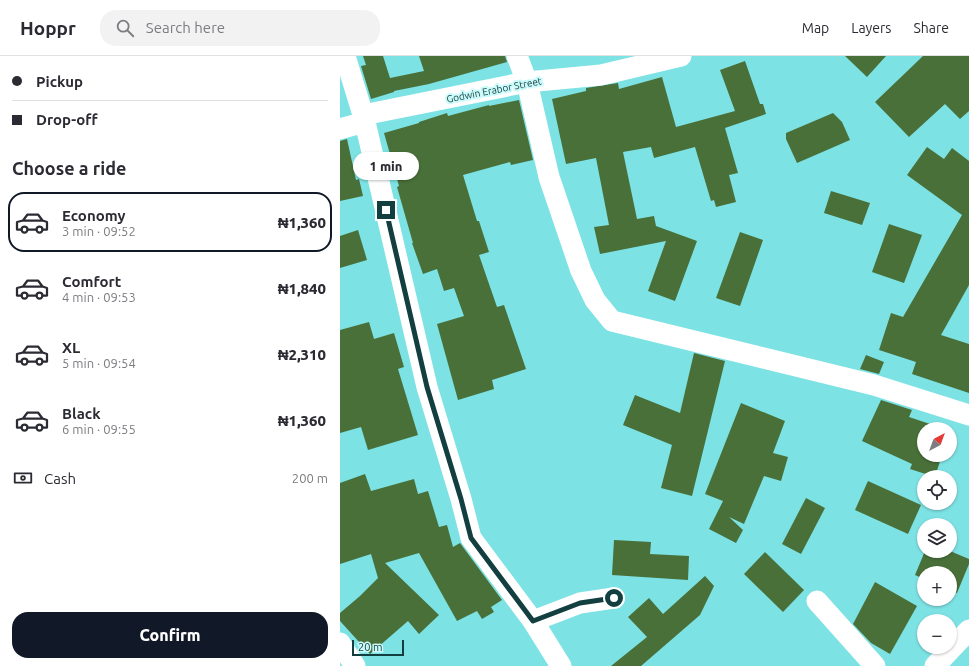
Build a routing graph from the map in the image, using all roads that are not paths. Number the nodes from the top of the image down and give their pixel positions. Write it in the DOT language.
graph roads {
  1 [pos="345,56"];
  2 [pos="517,56"];
  3 [pos="681,56"];
  4 [pos="527,82"];
  5 [pos="364,118"];
  6 [pos="340,129"];
  7 [pos="969,415"];
  8 [pos="614,598"];
  9 [pos="817,602"];
  10 [pos="533,621"];
  11 [pos="969,630"];
  12 [pos="340,643"];
  13 [pos="355,666"];
  14 [pos="560,666"];
  15 [pos="875,666"];
  16 [pos="935,666"];
  1 -- 5 [label="street"];
  2 -- 4 [label="street"];
  3 -- 4 [label="street, Godwin Erabor Street"];
  4 -- 5 [label="street, Godwin Erabor Street"];
  4 -- 7 [label="street"];
  5 -- 6 [label="street, Godwin Erabor Street"];
  5 -- 10 [label="street"];
  8 -- 10 [label="street"];
  9 -- 15 [label="street"];
  10 -- 14 [label="street"];
  11 -- 16 [label="street"];
  12 -- 13 [label="street"];
}
